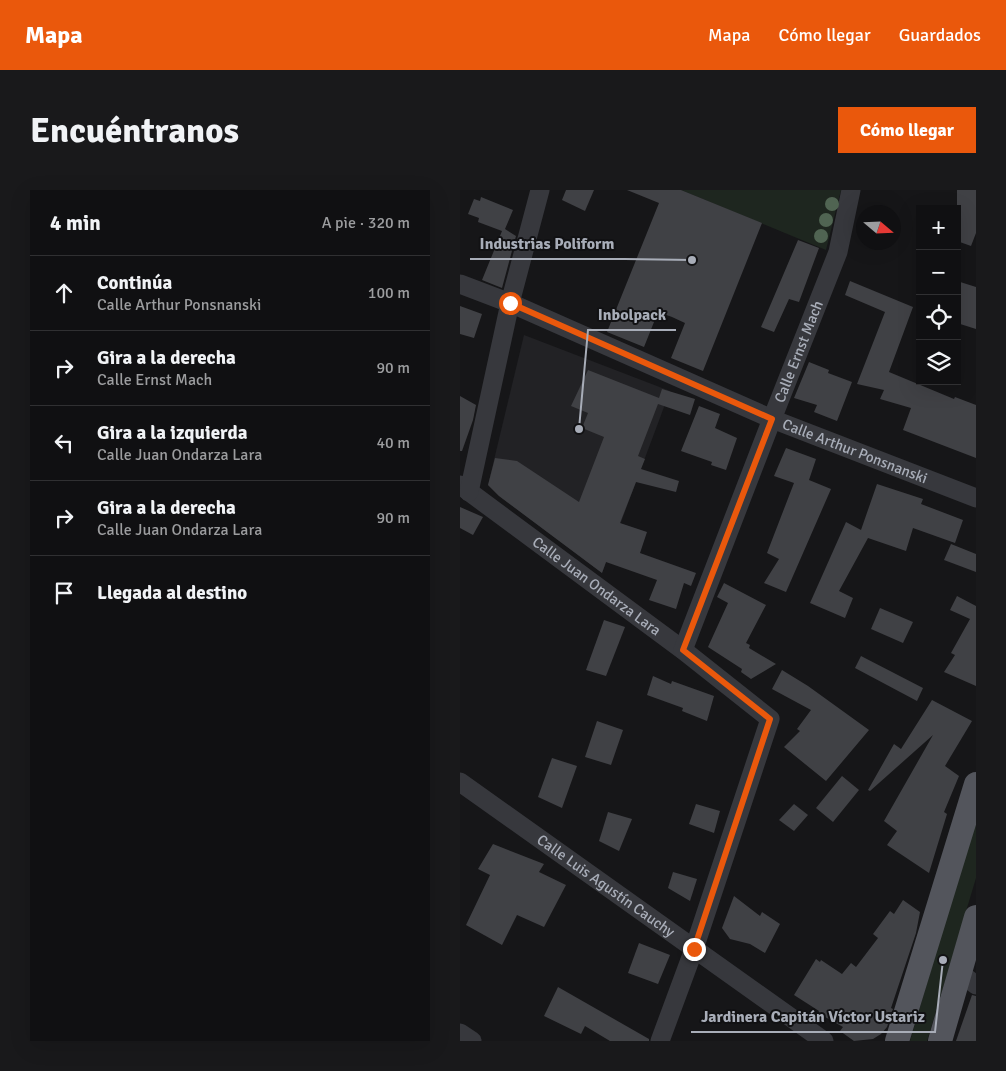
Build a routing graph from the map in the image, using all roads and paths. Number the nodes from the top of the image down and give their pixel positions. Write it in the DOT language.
graph roads {
  1 [pos="540,190"];
  2 [pos="851,190"];
  3 [pos="460,284"];
  4 [pos="510,303"];
  5 [pos="772,419"];
  6 [pos="464,488"];
  7 [pos="976,498"];
  8 [pos="683,650"];
  9 [pos="460,782"];
  10 [pos="976,784"];
  11 [pos="976,917"];
  12 [pos="694,949"];
  13 [pos="968,979"];
  14 [pos="460,1033"];
  15 [pos="472,1041"];
  16 [pos="660,1041"];
  17 [pos="824,1041"];
  18 [pos="897,1041"];
  19 [pos="940,1041"];
  1 -- 4 [label="street"];
  2 -- 5 [label="street, Calle Ernst Mach"];
  3 -- 4 [label="street, Calle Arthur Ponsnanski"];
  4 -- 5 [label="street, Calle Arthur Ponsnanski"];
  4 -- 6 [label="street"];
  5 -- 7 [label="street, Calle Arthur Ponsnanski"];
  5 -- 8 [label="street, Calle Ernst Mach"];
  6 -- 8 [label="street, Calle Juan Ondarza Lara"];
  8 -- 12 [label="street, Calle Juan Ondarza Lara"];
  9 -- 12 [label="street, Calle Luis Agustín Cauchy"];
  10 -- 18 [label="main road"];
  11 -- 13 [label="main road"];
  12 -- 16 [label="street, Calle Juan Ondarza Lara"];
  12 -- 17 [label="street, Calle Luis Agustín Cauchy"];
  13 -- 19 [label="main road"];
  14 -- 15 [label="street"];
}
